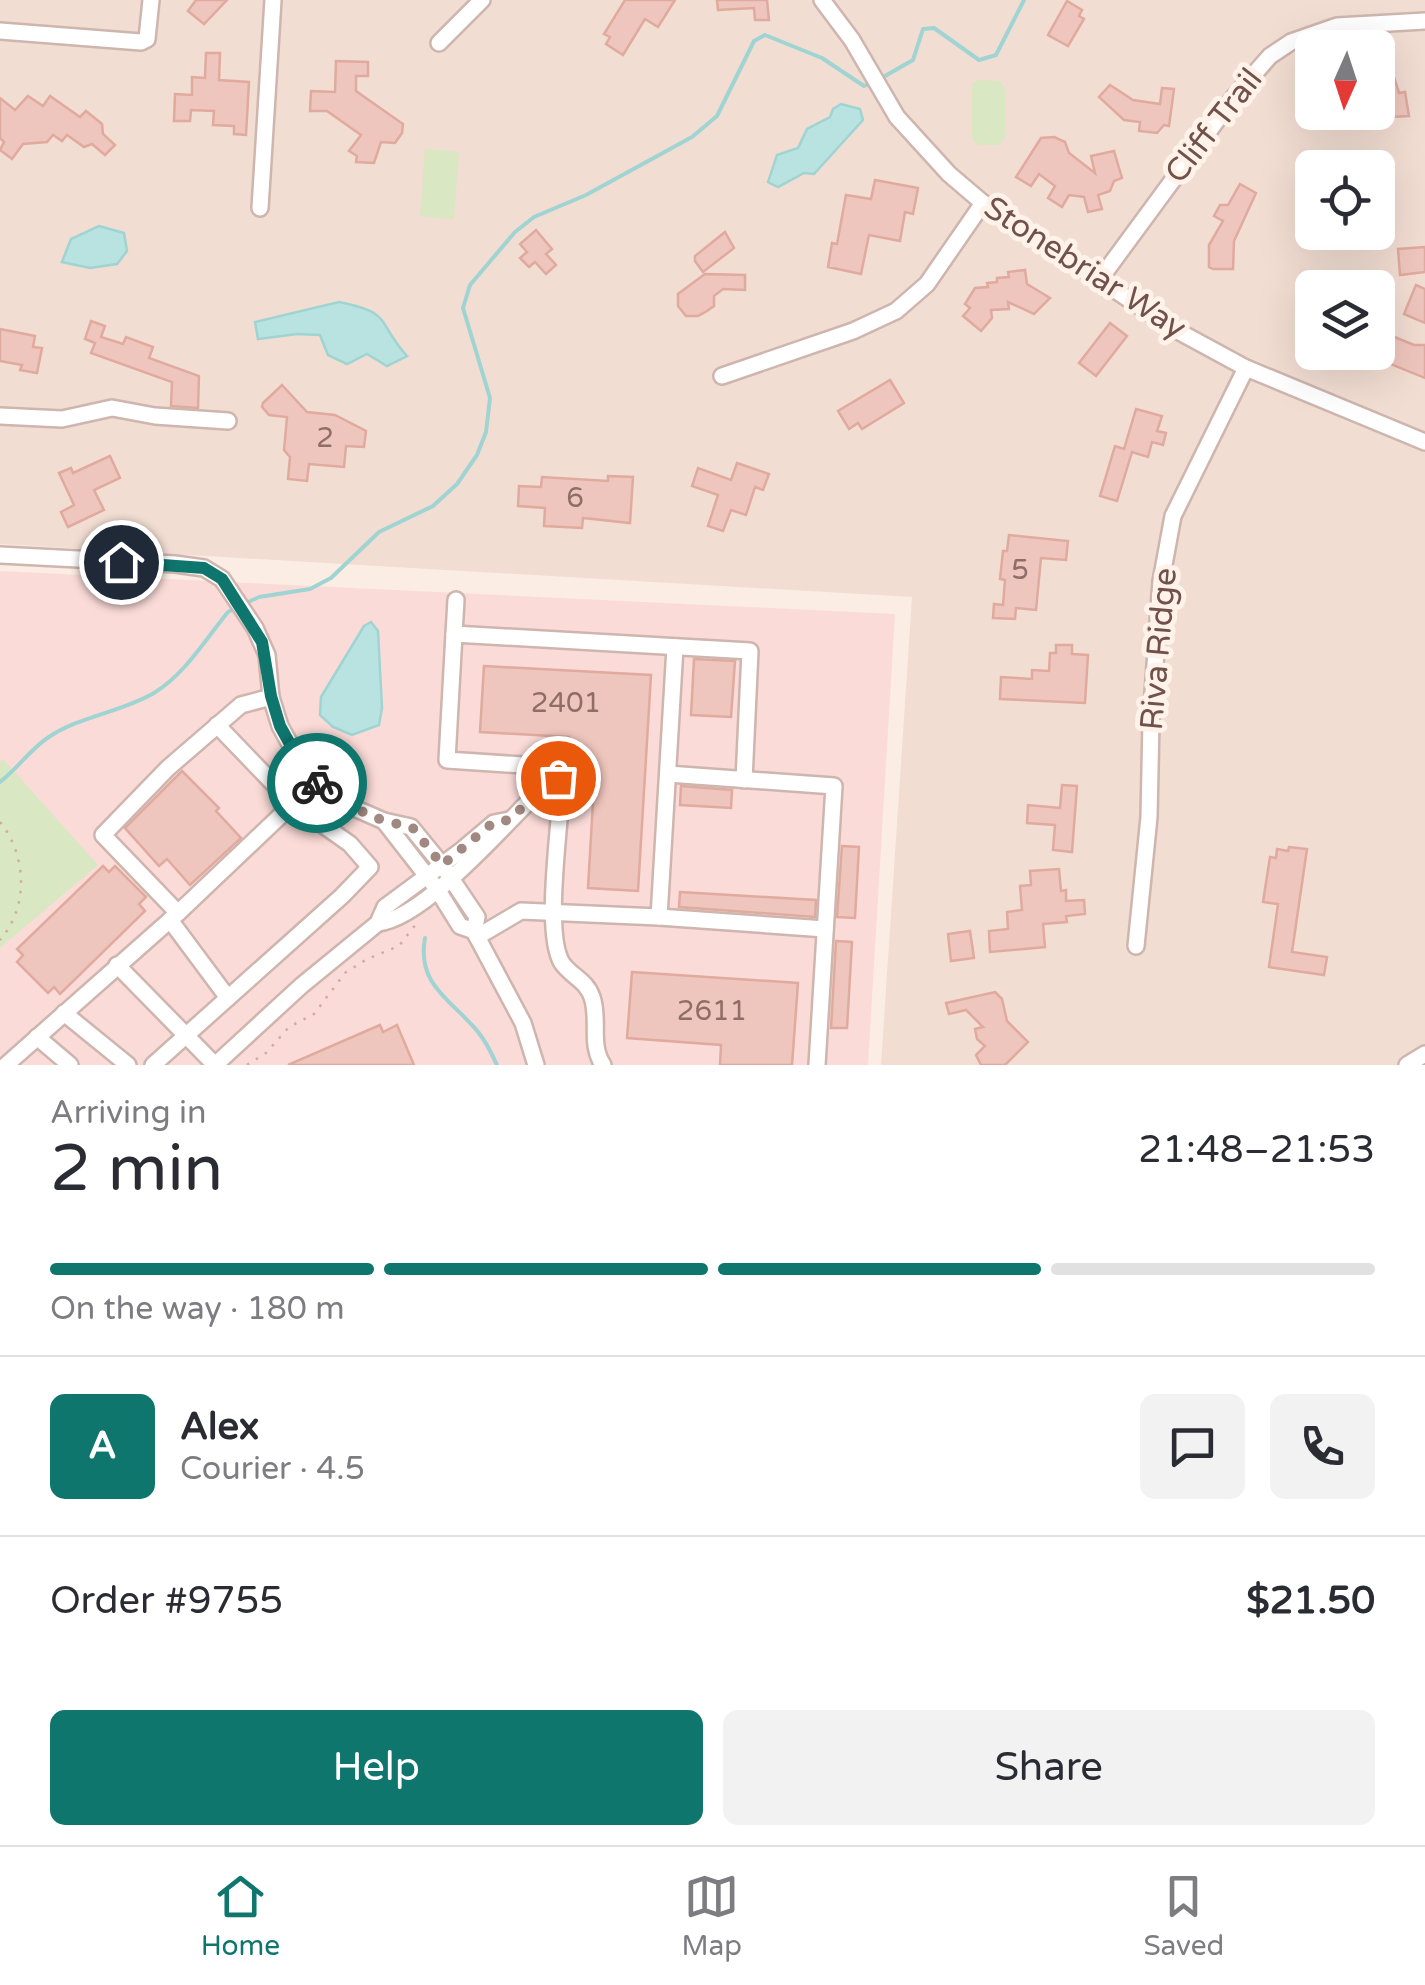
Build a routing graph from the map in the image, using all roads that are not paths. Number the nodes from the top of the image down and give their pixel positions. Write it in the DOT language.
graph roads {
  1 [pos="151,0"];
  2 [pos="273,0"];
  3 [pos="482,0"];
  4 [pos="822,0"];
  5 [pos="1425,21"];
  6 [pos="0,31"];
  7 [pos="439,43"];
  8 [pos="984,203"];
  9 [pos="260,208"];
  10 [pos="1100,279"];
  11 [pos="1246,368"];
  12 [pos="722,376"];
  13 [pos="0,416"];
  14 [pos="228,421"];
  15 [pos="1425,442"];
  16 [pos="0,555"];
  17 [pos="456,600"];
  18 [pos="454,634"];
  19 [pos="675,647"];
  20 [pos="271,696"];
  21 [pos="217,725"];
  22 [pos="668,774"];
  23 [pos="744,780"];
  24 [pos="316,782"];
  25 [pos="546,785"];
  26 [pos="292,803"];
  27 [pos="384,821"];
  28 [pos="446,871"];
  29 [pos="432,883"];
  30 [pos="554,912"];
  31 [pos="174,916"];
  32 [pos="659,916"];
  33 [pos="825,929"];
  34 [pos="476,934"];
  35 [pos="1136,946"];
  36 [pos="118,965"];
  37 [pos="228,998"];
  38 [pos="64,1013"];
  39 [pos="187,1035"];
  40 [pos="37,1037"];
  41 [pos="1425,1054"];
  42 [pos="11,1063"];
  43 [pos="70,1065"];
  44 [pos="128,1065"];
  45 [pos="152,1065"];
  46 [pos="215,1065"];
  47 [pos="536,1065"];
  48 [pos="603,1065"];
  49 [pos="817,1065"];
  50 [pos="1408,1065"];
  1 -- 6 [label="street"];
  2 -- 9 [label="street"];
  3 -- 7 [label="street"];
  4 -- 8 [label="street, Stonebriar Way"];
  5 -- 10 [label="street, Cliff Trail"];
  8 -- 10 [label="street, Stonebriar Way"];
  8 -- 12 [label="street"];
  10 -- 11 [label="street, Stonebriar Way"];
  11 -- 15 [label="street, Stonebriar Way"];
  11 -- 35 [label="street, Riva Ridge"];
  13 -- 14 [label="street"];
  16 -- 20 [label="street"];
  17 -- 18 [label="street"];
  18 -- 19 [label="street"];
  18 -- 25 [label="street"];
  19 -- 22 [label="street"];
  19 -- 23 [label="street"];
  20 -- 21 [label="street"];
  20 -- 24 [label="street"];
  21 -- 26 [label="street"];
  21 -- 31 [label="street"];
  22 -- 23 [label="street"];
  22 -- 32 [label="street"];
  23 -- 33 [label="street"];
  24 -- 26 [label="street"];
  24 -- 27 [label="street"];
  25 -- 28 [label="street"];
  25 -- 30 [label="street"];
  26 -- 31 [label="street"];
  26 -- 37 [label="street"];
  27 -- 28 [label="street"];
  27 -- 29 [label="street"];
  28 -- 29 [label="street"];
  28 -- 34 [label="street"];
  29 -- 34 [label="street"];
  29 -- 46 [label="street"];
  30 -- 32 [label="street"];
  30 -- 34 [label="street"];
  30 -- 48 [label="street"];
  31 -- 36 [label="street"];
  31 -- 37 [label="street"];
  32 -- 33 [label="street"];
  33 -- 49 [label="street"];
  34 -- 47 [label="street"];
  36 -- 38 [label="street"];
  36 -- 39 [label="street"];
  37 -- 39 [label="street"];
  38 -- 40 [label="street"];
  38 -- 44 [label="street"];
  39 -- 45 [label="street"];
  39 -- 46 [label="street"];
  40 -- 42 [label="street"];
  40 -- 43 [label="street"];
  41 -- 50 [label="street"];
}
